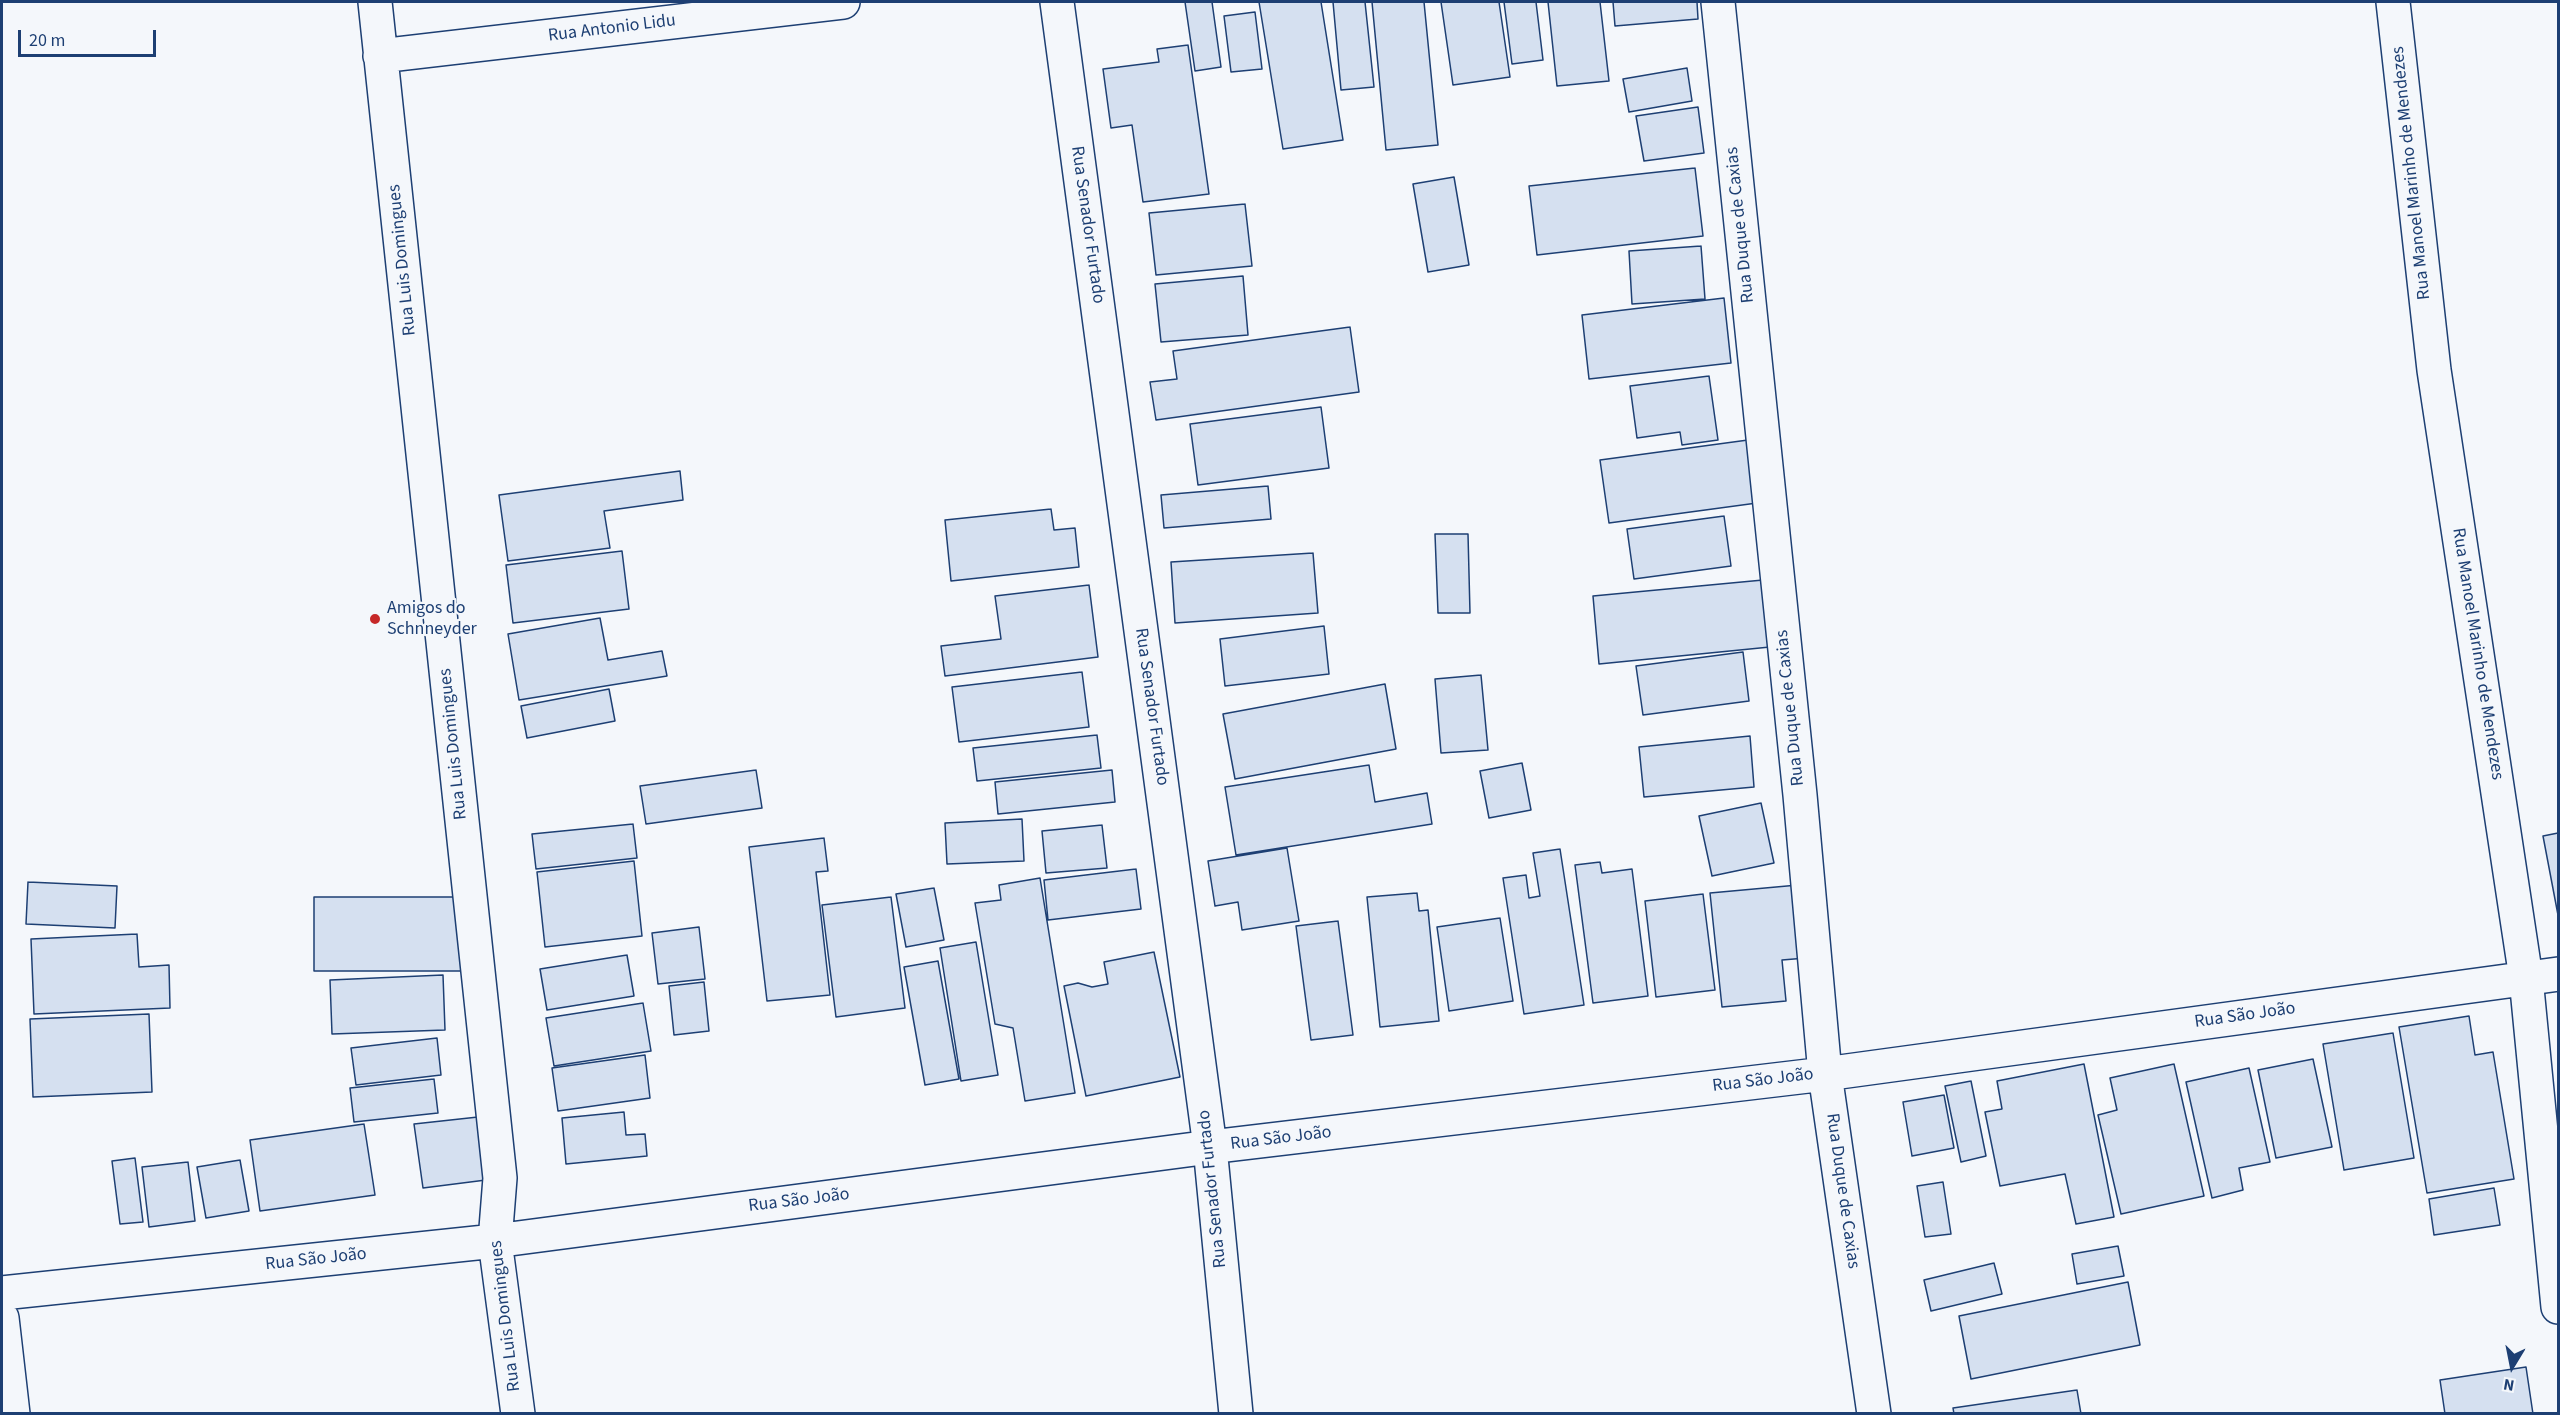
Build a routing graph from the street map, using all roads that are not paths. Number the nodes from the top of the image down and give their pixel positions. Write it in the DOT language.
graph roads {
  1 [pos="375,2"];
  2 [pos="843,2"];
  3 [pos="1057,2"];
  4 [pos="1718,2"];
  5 [pos="2393,2"];
  6 [pos="380,56"];
  7 [pos="2559,974"];
  8 [pos="2526,978"];
  9 [pos="1825,1074"];
  10 [pos="1210,1147"];
  11 [pos="495,1241"];
  12 [pos="2,1293"];
  13 [pos="2559,1307"];
  14 [pos="2,1318"];
  15 [pos="13,1413"];
  16 [pos="518,1413"];
  17 [pos="1236,1413"];
  18 [pos="1874,1413"];
  1 -- 6 [label="street, Rua Luis Domingues"];
  2 -- 6 [label="street, Rua Antonio Lidu"];
  3 -- 10 [label="street, Rua Senador Furtado"];
  4 -- 9 [label="street, Rua Duque de Caxias"];
  5 -- 8 [label="street, Rua Manoel Marinho de Mendezes"];
  6 -- 11 [label="street, Rua Luis Domingues"];
  7 -- 8 [label="street, Rua São João"];
  8 -- 9 [label="street, Rua São João"];
  8 -- 13 [label="street, Rua Manoel Marinho de Mendezes"];
  9 -- 10 [label="street, Rua São João"];
  9 -- 18 [label="street, Rua Duque de Caxias"];
  10 -- 11 [label="street, Rua São João"];
  10 -- 17 [label="street, Rua Senador Furtado"];
  11 -- 12 [label="street, Rua São João"];
  11 -- 16 [label="street, Rua Luis Domingues"];
  14 -- 15 [label="street"];
}
